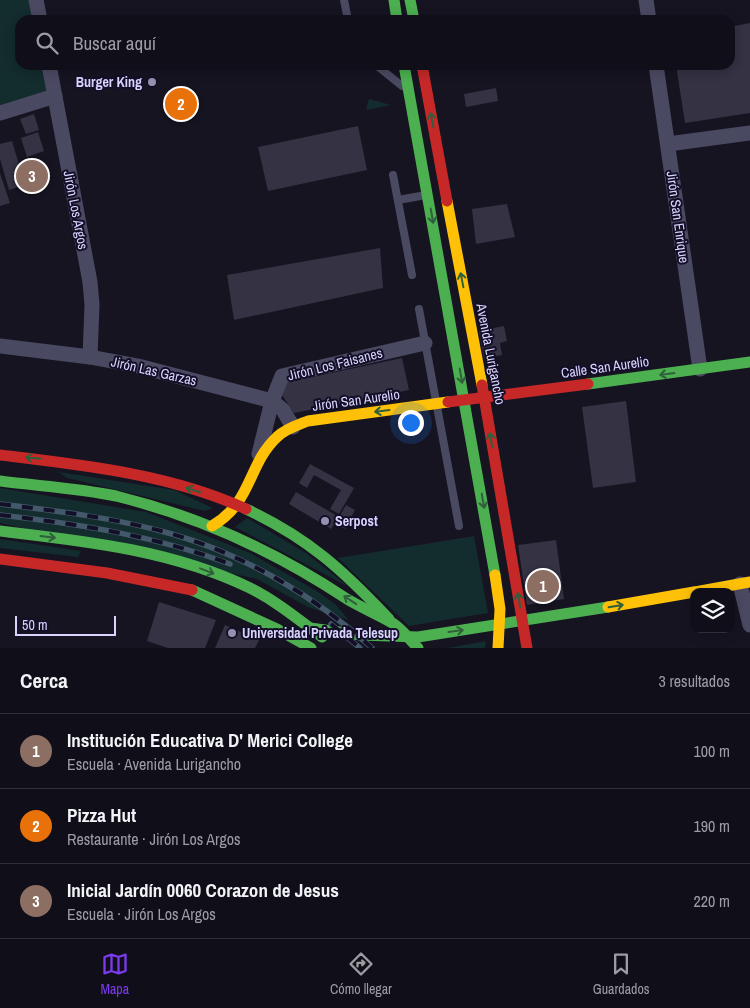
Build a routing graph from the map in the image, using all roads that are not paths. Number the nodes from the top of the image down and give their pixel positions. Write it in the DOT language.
graph roads {
  1 [pos="36,0"];
  2 [pos="344,0"];
  3 [pos="410,0"];
  4 [pos="646,0"];
  5 [pos="389,2"];
  6 [pos="39,15"];
  7 [pos="347,15"];
  8 [pos="394,15"];
  9 [pos="413,15"];
  10 [pos="648,15"];
  11 [pos="50,70"];
  12 [pos="382,70"];
  13 [pos="405,70"];
  14 [pos="423,70"];
  15 [pos="657,70"];
  16 [pos="409,91"];
  17 [pos="55,96"];
  18 [pos="0,113"];
  19 [pos="750,133"];
  20 [pos="668,144"];
  21 [pos="393,175"];
  22 [pos="428,194"];
  23 [pos="398,200"];
  24 [pos="412,275"];
  25 [pos="419,309"];
  26 [pos="425,343"];
  27 [pos="0,346"];
  28 [pos="90,356"];
  29 [pos="750,362"];
  30 [pos="700,369"];
  31 [pos="484,398"];
  32 [pos="272,401"];
  33 [pos="465,401"];
  34 [pos="437,405"];
  35 [pos="293,427"];
  36 [pos="0,454"];
  37 [pos="256,471"];
  38 [pos="0,481"];
  39 [pos="238,506"];
  40 [pos="212,526"];
  41 [pos="459,526"];
  42 [pos="0,531"];
  43 [pos="0,559"];
  44 [pos="745,583"];
  45 [pos="717,588"];
  46 [pos="189,589"];
  47 [pos="690,593"];
  48 [pos="523,622"];
  49 [pos="750,624"];
  50 [pos="394,625"];
  51 [pos="500,625"];
  52 [pos="310,628"];
  53 [pos="407,637"];
  54 [pos="331,643"];
  55 [pos="311,648"];
  56 [pos="418,648"];
  57 [pos="498,648"];
  58 [pos="527,648"];
  1 -- 6 [label="street"];
  2 -- 7 [label="lane"];
  3 -- 9 [label="main road"];
  4 -- 10 [label="street"];
  5 -- 8 [label="main road"];
  11 -- 17 [label="street, Jirón Los Argos"];
  12 -- 16 [label="lane"];
  13 -- 16 [label="main road"];
  31 -- 14 [label="main road, Avenida Lurigancho, one-way"];
  15 -- 20 [label="street, Jirón San Enrique"];
  16 -- 22 [label="main road"];
  17 -- 18 [label="street"];
  17 -- 28 [label="street, Jirón Los Argos"];
  19 -- 20 [label="street"];
  20 -- 30 [label="street, Jirón San Enrique"];
  21 -- 23 [label="lane"];
  22 -- 23 [label="lane"];
  22 -- 33 [label="main road, one-way"];
  23 -- 24 [label="lane"];
  25 -- 26 [label="lane"];
  26 -- 32 [label="street, Jirón Los Faisanes"];
  26 -- 34 [label="lane"];
  27 -- 28 [label="street, Jirón Las Garzas"];
  28 -- 32 [label="street, Jirón Las Garzas"];
  29 -- 30 [label="main road, Calle San Aurelio"];
  30 -- 31 [label="main road, Calle San Aurelio, one-way"];
  31 -- 33 [label="main road, Calle San Aurelio"];
  48 -- 31 [label="main road, Avenida Lurigancho, one-way"];
  32 -- 35 [label="street"];
  32 -- 37 [label="street, Jirón Los Faisanes"];
  33 -- 34 [label="main road, Jirón San Aurelio"];
  33 -- 51 [label="main road, one-way"];
  34 -- 35 [label="main road, Jirón San Aurelio, one-way"];
  34 -- 41 [label="lane"];
  35 -- 37 [label="main road, Jirón San Aurelio"];
  39 -- 36 [label="main road, one-way"];
  37 -- 39 [label="main road, Jirón San Aurelio"];
  38 -- 40 [label="main road"];
  39 -- 40 [label="main road, Jirón San Aurelio"];
  39 -- 50 [label="main road"];
  50 -- 40 [label="main road, one-way"];
  42 -- 52 [label="main road, one-way"];
  43 -- 46 [label="main road"];
  44 -- 45 [label="main road"];
  44 -- 49 [label="street"];
  46 -- 52 [label="main road"];
  46 -- 55 [label="main road"];
  48 -- 47 [label="main road, one-way"];
  48 -- 51 [label="main road"];
  48 -- 58 [label="main road, Avenida Lurigancho"];
  50 -- 53 [label="main road"];
  53 -- 51 [label="main road, one-way"];
  51 -- 57 [label="main road"];
  52 -- 53 [label="main road"];
  52 -- 54 [label="main road"];
  53 -- 56 [label="main road"];
}
